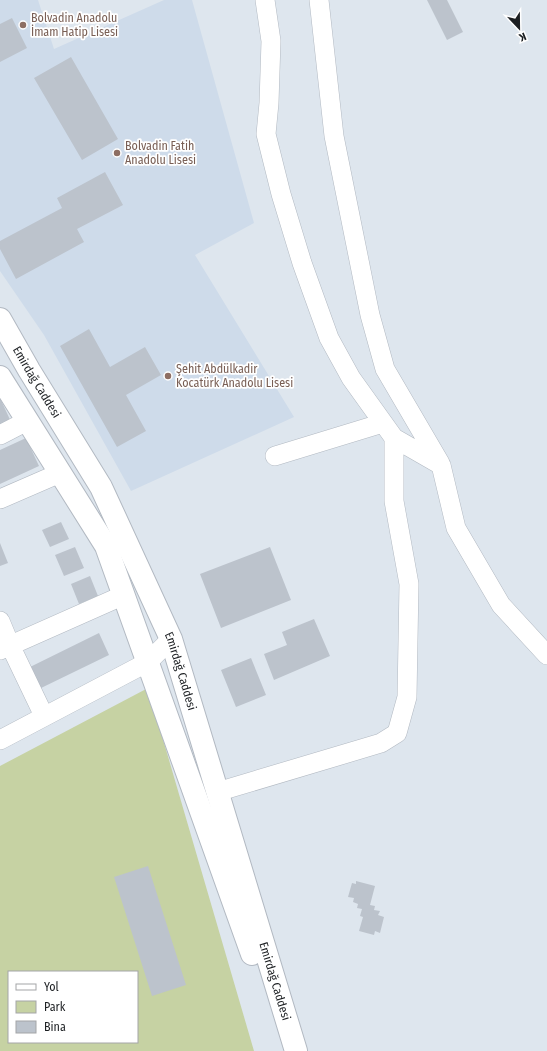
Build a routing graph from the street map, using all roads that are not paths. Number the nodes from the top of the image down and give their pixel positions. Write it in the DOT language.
graph roads {
  1 [pos="265,0"];
  2 [pos="319,0"];
  3 [pos="0,320"];
  4 [pos="0,377"];
  5 [pos="27,421"];
  6 [pos="383,423"];
  7 [pos="0,434"];
  8 [pos="394,438"];
  9 [pos="275,456"];
  10 [pos="441,465"];
  11 [pos="60,473"];
  12 [pos="0,499"];
  13 [pos="124,595"];
  14 [pos="0,621"];
  15 [pos="171,639"];
  16 [pos="5,648"];
  17 [pos="547,655"];
  18 [pos="148,662"];
  19 [pos="44,716"];
  20 [pos="0,740"];
  21 [pos="217,792"];
  22 [pos="286,1051"];
  23 [pos="296,1051"];
  1 -- 6 [label="street"];
  2 -- 10 [label="street"];
  3 -- 15 [label="main road, Emirdağ Caddesi"];
  4 -- 5 [label="main road, Emirdağ Caddesi"];
  5 -- 7 [label="street"];
  5 -- 11 [label="main road, Emirdağ Caddesi"];
  6 -- 8 [label="street"];
  6 -- 9 [label="street"];
  8 -- 10 [label="street"];
  8 -- 21 [label="street"];
  10 -- 17 [label="street"];
  11 -- 12 [label="street"];
  11 -- 13 [label="main road, Emirdağ Caddesi"];
  13 -- 16 [label="street"];
  13 -- 18 [label="main road, Emirdağ Caddesi"];
  14 -- 16 [label="street"];
  15 -- 18 [label="street"];
  15 -- 21 [label="main road, Emirdağ Caddesi"];
  16 -- 19 [label="street"];
  18 -- 19 [label="street"];
  18 -- 22 [label="main road, Emirdağ Caddesi"];
  19 -- 20 [label="street"];
  21 -- 23 [label="main road, Emirdağ Caddesi"];
}
